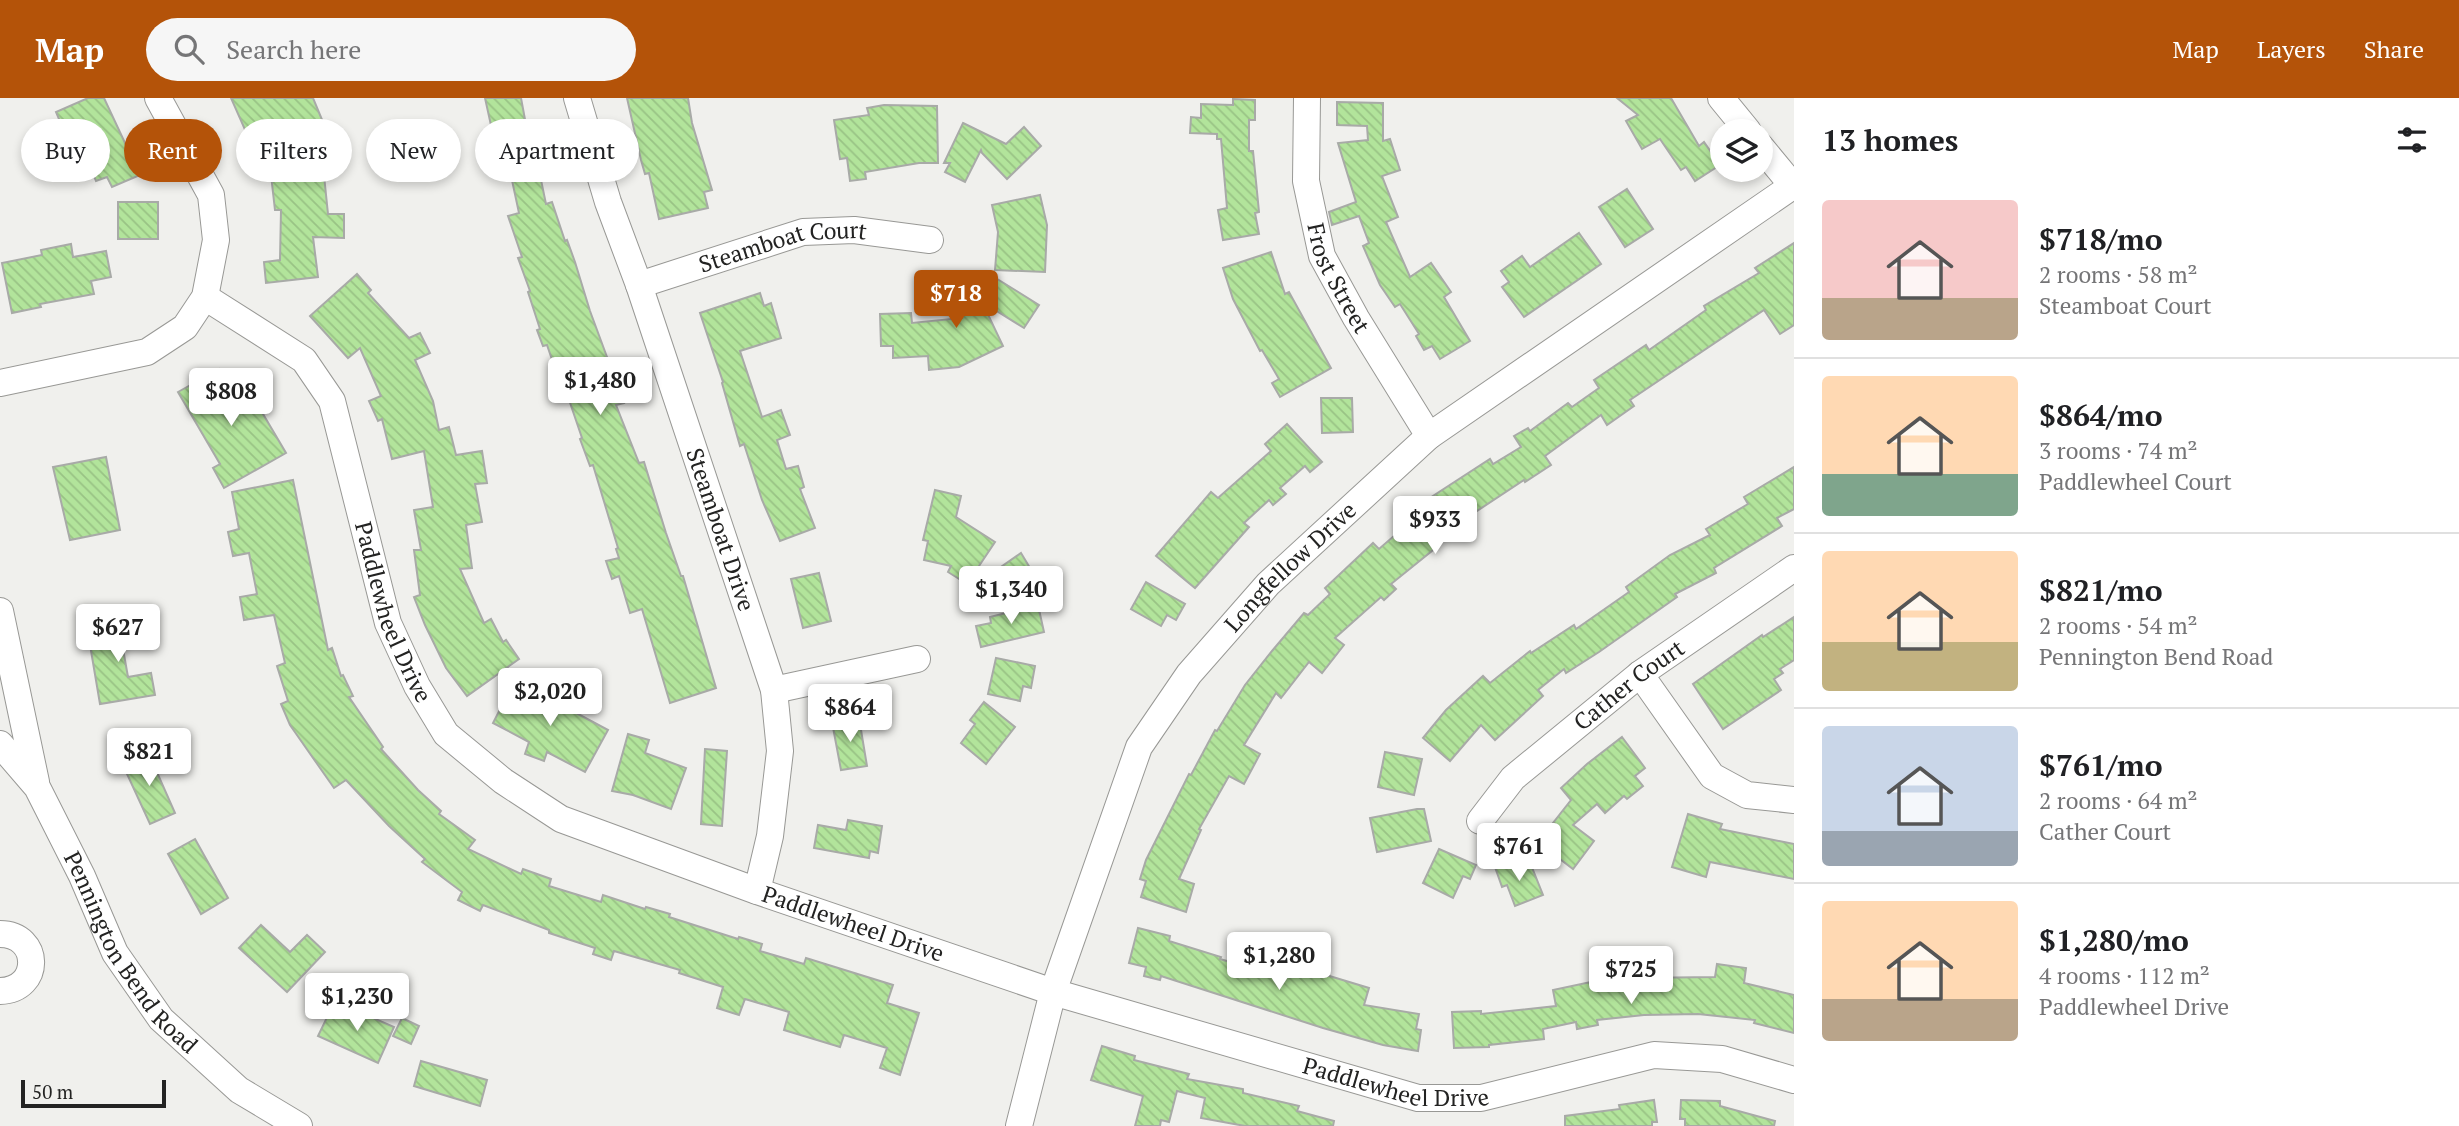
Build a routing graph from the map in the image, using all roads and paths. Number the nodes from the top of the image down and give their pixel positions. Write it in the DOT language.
graph roads {
  1 [pos="158,98"];
  2 [pos="577,98"];
  3 [pos="1307,98"];
  4 [pos="1721,98"];
  5 [pos="1738,119"];
  6 [pos="1773,162"];
  7 [pos="1793,186"];
  8 [pos="930,240"];
  9 [pos="639,285"];
  10 [pos="205,297"];
  11 [pos="0,383"];
  12 [pos="1429,436"];
  13 [pos="1794,568"];
  14 [pos="0,611"];
  15 [pos="916,659"];
  16 [pos="1640,674"];
  17 [pos="774,690"];
  18 [pos="0,744"];
  19 [pos="37,787"];
  20 [pos="1794,800"];
  21 [pos="1480,821"];
  22 [pos="757,891"];
  23 [pos="0,934"];
  24 [pos="0,992"];
  25 [pos="1053,992"];
  26 [pos="1794,1080"];
  27 [pos="299,1126"];
  28 [pos="1019,1126"];
  1 -- 10 [label="street"];
  2 -- 9 [label="street, Steamboat Drive"];
  3 -- 12 [label="street, Frost Street"];
  4 -- 5 [label="street"];
  6 -- 7 [label="street"];
  7 -- 12 [label="street, Longfellow Drive"];
  8 -- 9 [label="street, Steamboat Court"];
  9 -- 17 [label="street, Steamboat Drive"];
  10 -- 11 [label="street"];
  10 -- 22 [label="street, Paddlewheel Drive"];
  12 -- 25 [label="street, Longfellow Drive"];
  13 -- 16 [label="street, Cather Court"];
  14 -- 19 [label="street"];
  15 -- 17 [label="street"];
  16 -- 20 [label="street"];
  16 -- 21 [label="street, Cather Court"];
  17 -- 22 [label="street, Steamboat Drive"];
  18 -- 19 [label="street, Pennington Bend Road"];
  19 -- 27 [label="street, Pennington Bend Road"];
  22 -- 25 [label="street, Paddlewheel Drive"];
  23 -- 24 [label="street"];
  25 -- 26 [label="street, Paddlewheel Drive"];
  25 -- 28 [label="street, Longfellow Drive"];
}
